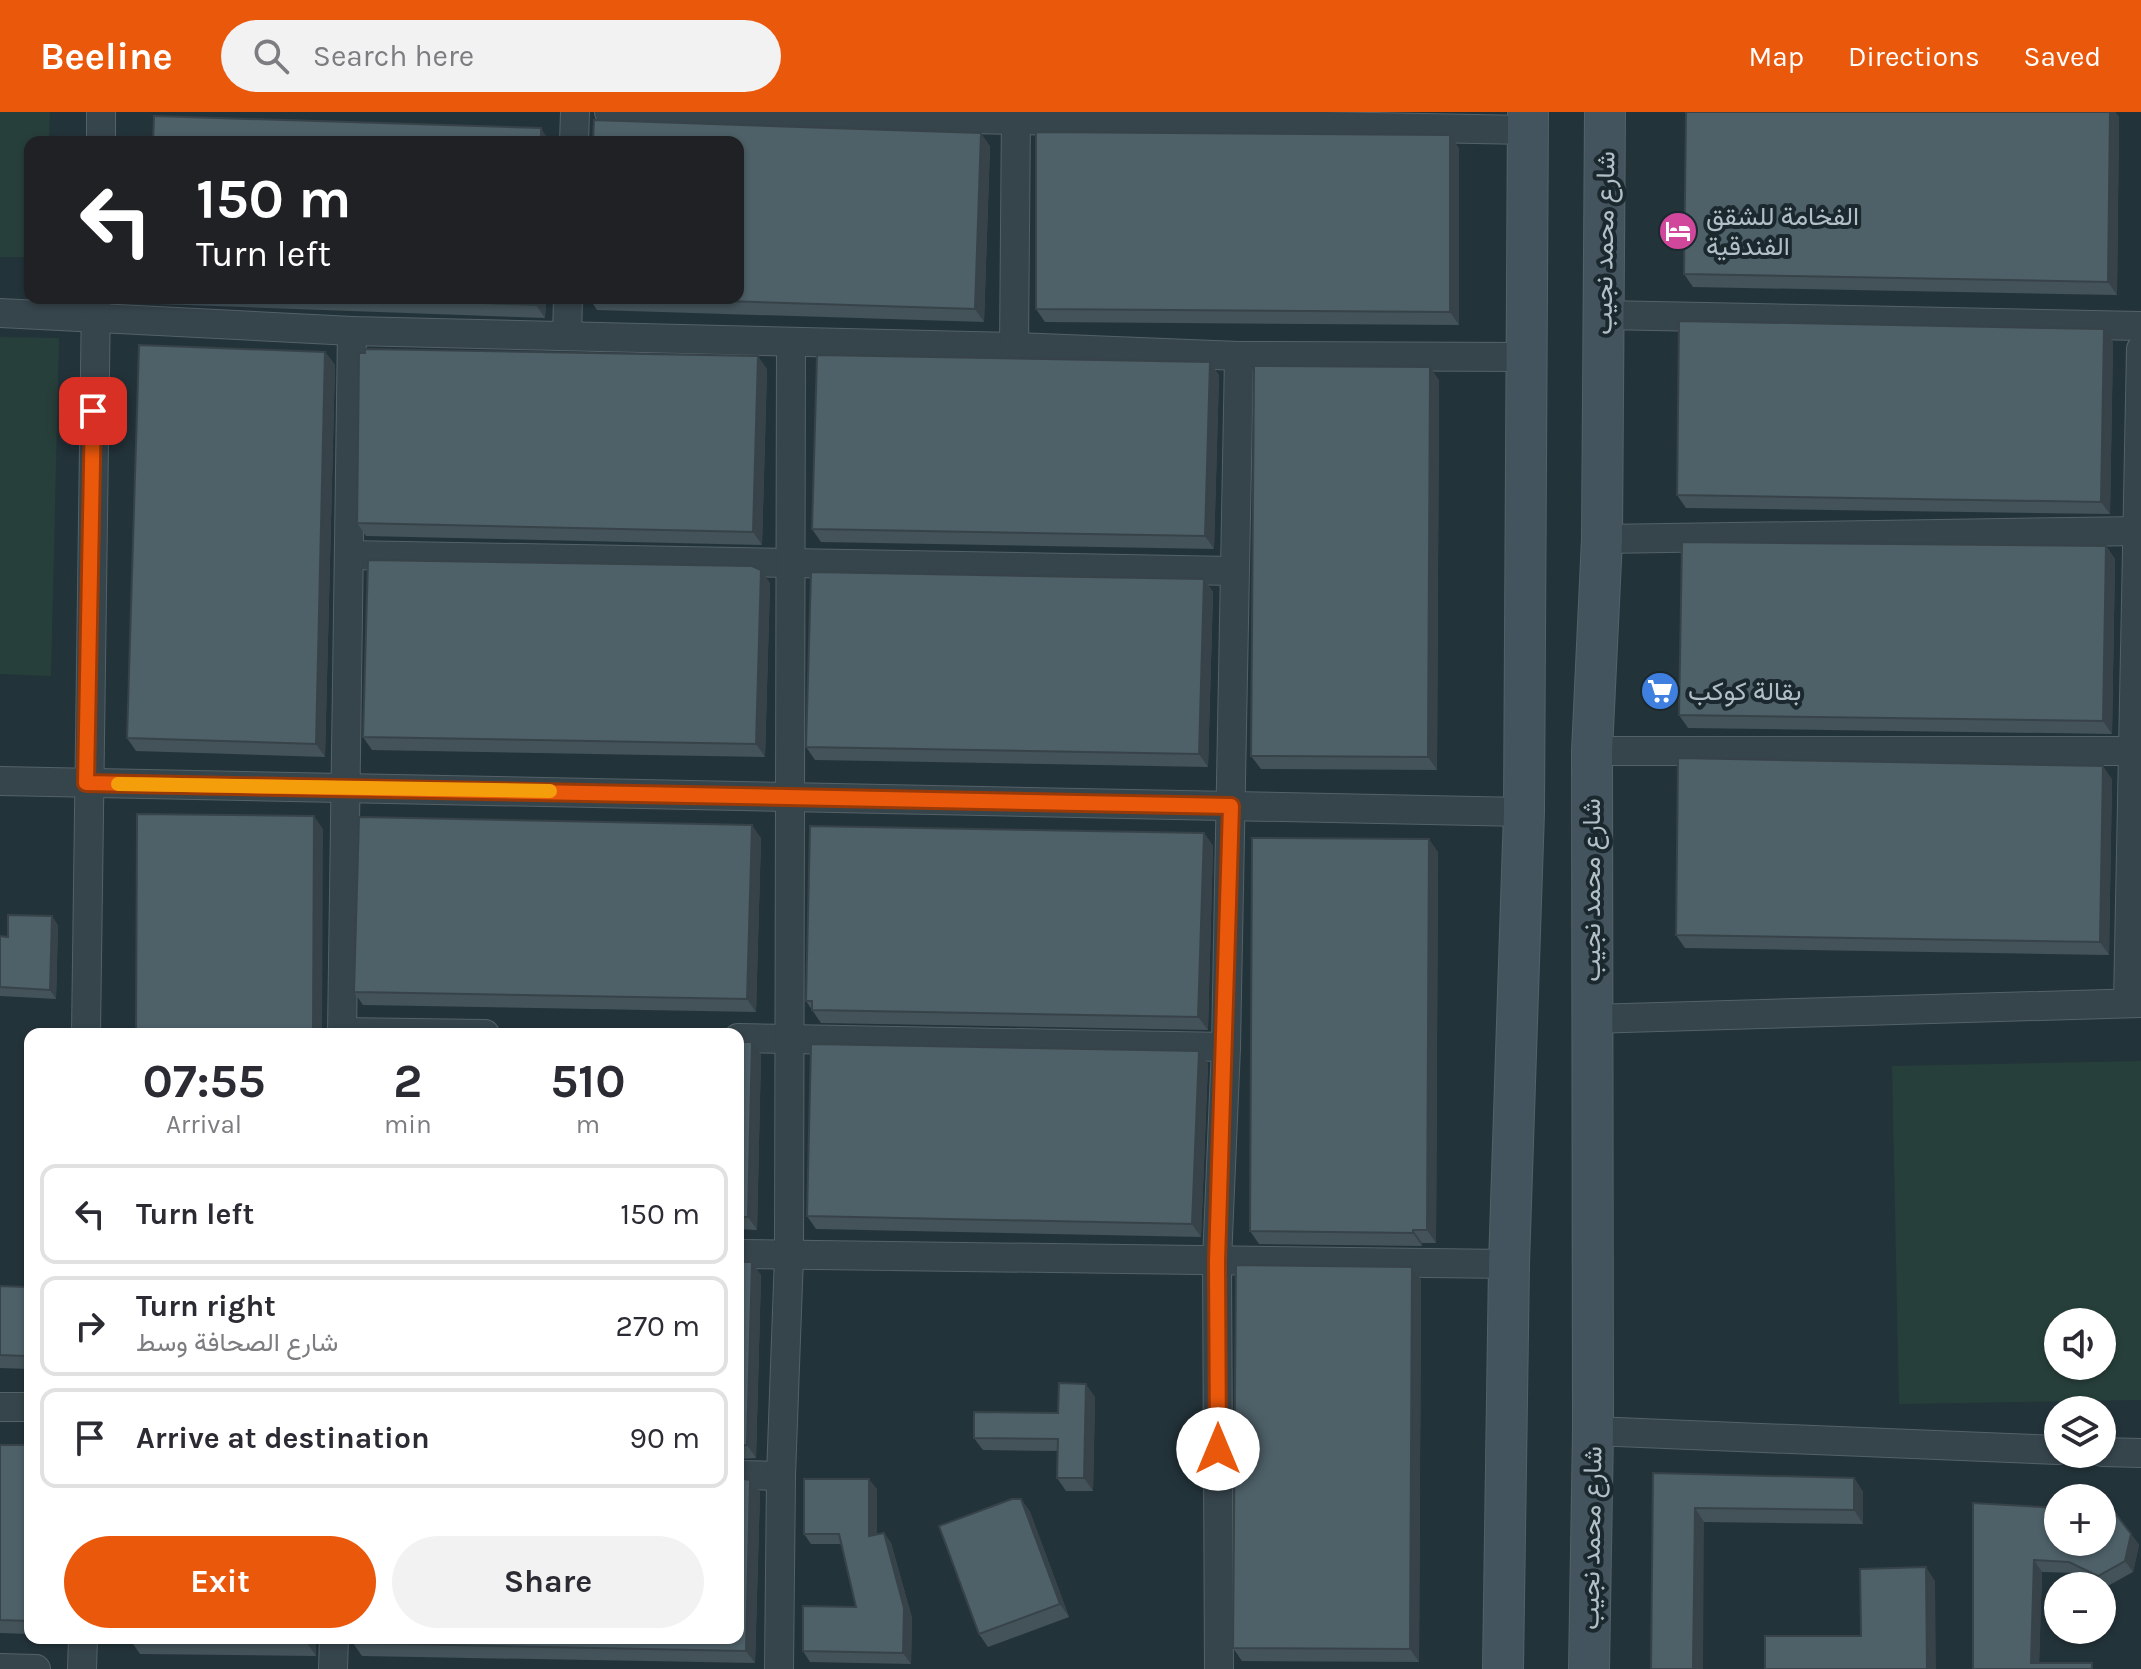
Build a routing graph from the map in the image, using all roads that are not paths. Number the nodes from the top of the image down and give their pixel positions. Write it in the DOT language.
graph roads {
  1 [pos="101,112"];
  2 [pos="575,112"];
  3 [pos="609,112"];
  4 [pos="1605,112"];
  5 [pos="1016,117"];
  6 [pos="1527,121"];
  7 [pos="101,136"];
  8 [pos="574,136"];
  9 [pos="568,304"];
  10 [pos="96,308"];
  11 [pos="0,313"];
  12 [pos="1603,315"];
  13 [pos="2141,326"];
  14 [pos="352,331"];
  15 [pos="567,336"];
  16 [pos="791,343"];
  17 [pos="1014,347"];
  18 [pos="2141,349"];
  19 [pos="1239,356"];
  20 [pos="1526,357"];
  21 [pos="2139,531"];
  22 [pos="1602,539"];
  23 [pos="349,555"];
  24 [pos="790,563"];
  25 [pos="1234,571"];
  26 [pos="1592,751"];
  27 [pos="2137,751"];
  28 [pos="0,781"];
  29 [pos="86,783"];
  30 [pos="346,787"];
  31 [pos="790,795"];
  32 [pos="1231,806"];
  33 [pos="1524,812"];
  34 [pos="2135,1003"];
  35 [pos="1590,1019"];
  36 [pos="86,1028"];
  37 [pos="342,1028"];
  38 [pos="744,1038"];
  39 [pos="789,1039"];
  40 [pos="1226,1047"];
  41 [pos="744,1254"];
  42 [pos="789,1256"];
  43 [pos="1217,1261"];
  44 [pos="1509,1264"];
  45 [pos="0,1407"];
  46 [pos="24,1407"];
  47 [pos="1593,1431"];
  48 [pos="2044,1449"];
  49 [pos="2116,1452"];
  50 [pos="2141,1453"];
  51 [pos="744,1475"];
  52 [pos="781,1476"];
  53 [pos="83,1644"];
  54 [pos="334,1644"];
  55 [pos="0,1668"];
  56 [pos="36,1669"];
  57 [pos="82,1669"];
  58 [pos="333,1669"];
  59 [pos="779,1669"];
  60 [pos="1219,1669"];
  61 [pos="1503,1669"];
  62 [pos="1589,1669"];
  1 -- 7 [label="street"];
  2 -- 8 [label="street"];
  3 -- 5 [label="street"];
  4 -- 12 [label="main road, شارع محمد نجيب"];
  5 -- 6 [label="street"];
  5 -- 17 [label="street"];
  6 -- 20 [label="main road"];
  9 -- 15 [label="street"];
  10 -- 11 [label="street"];
  10 -- 14 [label="street"];
  10 -- 29 [label="street"];
  12 -- 13 [label="street"];
  12 -- 22 [label="main road, شارع محمد نجيب"];
  14 -- 15 [label="street"];
  14 -- 23 [label="street"];
  15 -- 16 [label="street"];
  16 -- 17 [label="street"];
  16 -- 24 [label="street"];
  17 -- 19 [label="street"];
  18 -- 21 [label="street"];
  19 -- 20 [label="street"];
  19 -- 25 [label="street"];
  20 -- 33 [label="main road"];
  21 -- 22 [label="street"];
  21 -- 27 [label="street"];
  22 -- 26 [label="main road, شارع محمد نجيب"];
  23 -- 24 [label="street"];
  23 -- 30 [label="street"];
  24 -- 25 [label="street"];
  24 -- 31 [label="street"];
  25 -- 32 [label="street"];
  26 -- 27 [label="street"];
  26 -- 35 [label="main road, شارع محمد نجيب"];
  27 -- 34 [label="street"];
  28 -- 29 [label="street"];
  29 -- 30 [label="street"];
  29 -- 36 [label="street"];
  30 -- 31 [label="street"];
  30 -- 37 [label="street"];
  31 -- 32 [label="street"];
  31 -- 39 [label="street"];
  32 -- 33 [label="street"];
  32 -- 40 [label="street"];
  33 -- 44 [label="main road"];
  34 -- 35 [label="street"];
  35 -- 47 [label="main road, شارع محمد نجيب"];
  38 -- 39 [label="street"];
  39 -- 40 [label="street"];
  39 -- 42 [label="street"];
  40 -- 43 [label="street"];
  41 -- 42 [label="street"];
  42 -- 43 [label="street"];
  42 -- 52 [label="street"];
  43 -- 44 [label="street"];
  43 -- 60 [label="street"];
  44 -- 61 [label="main road"];
  45 -- 46 [label="street"];
  47 -- 48 [label="street"];
  47 -- 62 [label="main road, شارع محمد نجيب"];
  49 -- 50 [label="street"];
  51 -- 52 [label="street"];
  52 -- 59 [label="street"];
  53 -- 57 [label="street"];
  54 -- 58 [label="street"];
  55 -- 56 [label="street"];
}
